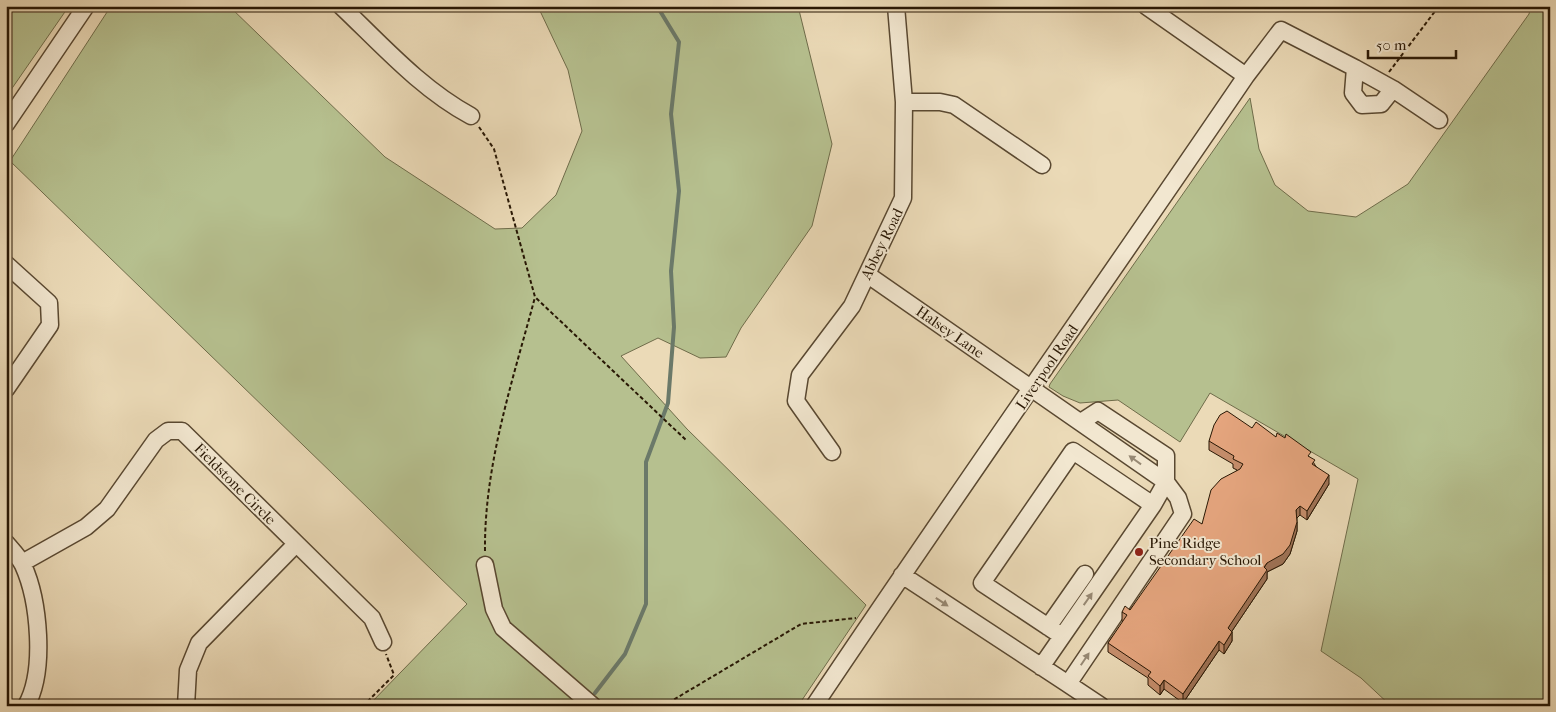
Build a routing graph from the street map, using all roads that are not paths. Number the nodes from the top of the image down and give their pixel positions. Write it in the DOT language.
graph roads {
  1 [pos="86,6"];
  2 [pos="341,6"];
  3 [pos="896,6"];
  4 [pos="1146,6"];
  5 [pos="1355,68"];
  6 [pos="1246,76"];
  7 [pos="1389,83"];
  8 [pos="904,102"];
  9 [pos="471,116"];
  10 [pos="1439,120"];
  11 [pos="6,124"];
  12 [pos="1042,165"];
  13 [pos="6,264"];
  14 [pos="868,275"];
  15 [pos="6,389"];
  16 [pos="1032,390"];
  17 [pos="832,452"];
  18 [pos="1166,482"];
  19 [pos="1153,505"];
  20 [pos="6,543"];
  21 [pos="296,544"];
  22 [pos="22,563"];
  23 [pos="485,565"];
  24 [pos="1085,574"];
  25 [pos="902,575"];
  26 [pos="1055,632"];
  27 [pos="383,642"];
  28 [pos="1041,667"];
  29 [pos="1068,684"];
  30 [pos="26,706"];
  31 [pos="186,706"];
  32 [pos="593,706"];
  33 [pos="814,706"];
  34 [pos="1102,706"];
  1 -- 11 [label="street"];
  2 -- 9 [label="street"];
  3 -- 8 [label="street, Abbey Road"];
  4 -- 6 [label="street"];
  5 -- 6 [label="street, Liverpool Road"];
  5 -- 7 [label="street"];
  5 -- 7 [label="street"];
  6 -- 16 [label="street, Liverpool Road"];
  7 -- 10 [label="street"];
  8 -- 12 [label="street"];
  8 -- 14 [label="street, Abbey Road"];
  13 -- 15 [label="street"];
  14 -- 16 [label="street, Halsey Lane"];
  14 -- 17 [label="street, Abbey Road"];
  16 -- 18 [label="street, Halsey Lane"];
  16 -- 25 [label="street, Liverpool Road"];
  18 -- 19 [label="street"];
  29 -- 18 [label="street, one-way"];
  26 -- 19 [label="street, one-way"];
  19 -- 26 [label="street"];
  20 -- 22 [label="street"];
  21 -- 22 [label="street, Fieldstone Circle"];
  21 -- 27 [label="street, Fieldstone Circle"];
  21 -- 31 [label="street"];
  22 -- 30 [label="street"];
  23 -- 32 [label="street"];
  24 -- 26 [label="street"];
  25 -- 28 [label="street, one-way"];
  25 -- 33 [label="street, Liverpool Road"];
  26 -- 28 [label="street"];
  28 -- 29 [label="street"];
  29 -- 34 [label="street"];
}
